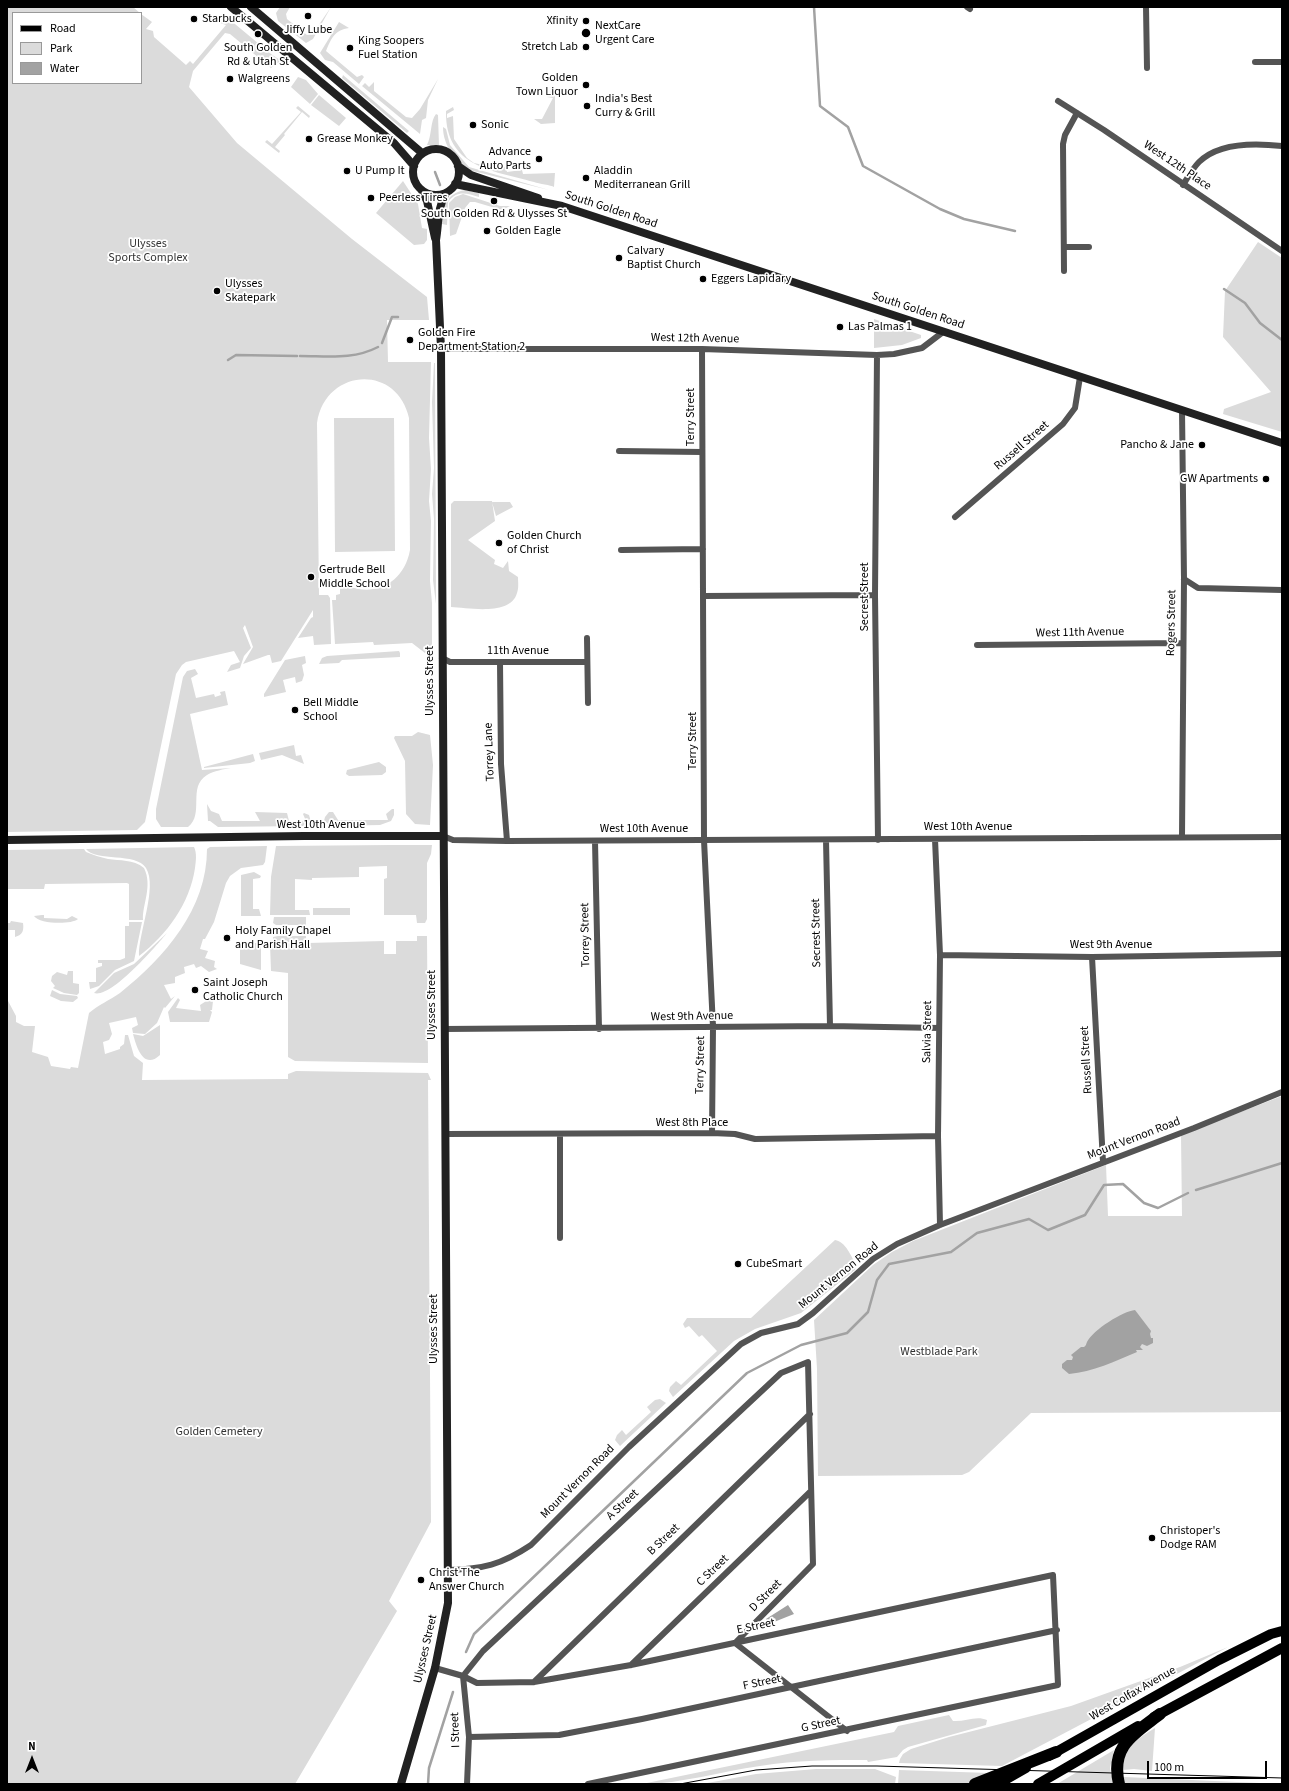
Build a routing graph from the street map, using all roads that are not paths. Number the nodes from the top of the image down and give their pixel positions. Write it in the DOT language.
graph roads {
  1 [pos="231,7"];
  2 [pos="251,7"];
  3 [pos="1146,7"];
  4 [pos="1255,62"];
  5 [pos="1282,62"];
  6 [pos="1147,68"];
  7 [pos="1058,101"];
  8 [pos="1077,113"];
  9 [pos="1282,146"];
  10 [pos="422,153"];
  11 [pos="414,166"];
  12 [pos="458,166"];
  13 [pos="455,184"];
  14 [pos="1183,184"];
  15 [pos="422,191"];
  16 [pos="446,193"];
  17 [pos="548,203"];
  18 [pos="436,240"];
  19 [pos="1064,247"];
  20 [pos="1089,247"];
  21 [pos="1282,251"];
  22 [pos="1064,271"];
  23 [pos="943,332"];
  24 [pos="440,349"];
  25 [pos="702,349"];
  26 [pos="877,355"];
  27 [pos="1080,377"];
  28 [pos="1182,410"];
  29 [pos="1282,443"];
  30 [pos="619,451"];
  31 [pos="702,452"];
  32 [pos="955,517"];
  33 [pos="703,549"];
  34 [pos="620,550"];
  35 [pos="1184,579"];
  36 [pos="1282,590"];
  37 [pos="875,595"];
  38 [pos="703,596"];
  39 [pos="587,638"];
  40 [pos="1182,642"];
  41 [pos="977,646"];
  42 [pos="442,658"];
  43 [pos="500,662"];
  44 [pos="587,662"];
  45 [pos="588,703"];
  46 [pos="443,836"];
  47 [pos="1282,836"];
  48 [pos="1182,837"];
  49 [pos="935,839"];
  50 [pos="7,840"];
  51 [pos="704,840"];
  52 [pos="826,840"];
  53 [pos="878,840"];
  54 [pos="507,841"];
  55 [pos="595,841"];
  56 [pos="1282,954"];
  57 [pos="940,956"];
  58 [pos="1092,957"];
  59 [pos="830,1026"];
  60 [pos="713,1027"];
  61 [pos="939,1028"];
  62 [pos="444,1029"];
  63 [pos="599,1029"];
  64 [pos="1282,1092"];
  65 [pos="445,1134"];
  66 [pos="712,1134"];
  67 [pos="560,1135"];
  68 [pos="938,1136"];
  69 [pos="1103,1162"];
  70 [pos="940,1225"];
  71 [pos="560,1238"];
  72 [pos="810,1414"];
  73 [pos="810,1492"];
  74 [pos="448,1570"];
  75 [pos="1057,1630"];
  76 [pos="1282,1631"];
  77 [pos="735,1643"];
  78 [pos="1282,1648"];
  79 [pos="631,1665"];
  80 [pos="435,1668"];
  81 [pos="463,1676"];
  82 [pos="534,1682"];
  83 [pos="791,1688"];
  84 [pos="1160,1714"];
  85 [pos="847,1730"];
  86 [pos="469,1737"];
  87 [pos="1056,1752"];
  88 [pos="408,1765"];
  89 [pos="401,1784"];
  90 [pos="408,1784"];
  91 [pos="467,1784"];
  92 [pos="588,1784"];
  93 [pos="975,1784"];
  94 [pos="998,1784"];
  95 [pos="1038,1784"];
  96 [pos="1119,1784"];
  1 -- 11 [label="street"];
  2 -- 10 [label="street"];
  3 -- 6 [label="street"];
  4 -- 5 [label="street"];
  7 -- 8 [label="street, West 12th Place"];
  8 -- 14 [label="street, West 12th Place"];
  8 -- 19 [label="street"];
  9 -- 14 [label="street"];
  10 -- 11 [label="street"];
  10 -- 12 [label="street"];
  11 -- 15 [label="street"];
  12 -- 13 [label="street"];
  12 -- 17 [label="street, South Golden Road"];
  13 -- 16 [label="street"];
  13 -- 17 [label="street, South Golden Road"];
  14 -- 21 [label="street, West 12th Place"];
  15 -- 16 [label="street"];
  15 -- 18 [label="street, Ulysses Street"];
  16 -- 18 [label="street, Ulysses Street"];
  17 -- 23 [label="street, South Golden Road"];
  18 -- 24 [label="street, Ulysses Street"];
  19 -- 20 [label="street"];
  19 -- 22 [label="street"];
  23 -- 26 [label="street, West 12th Avenue"];
  23 -- 27 [label="street, South Golden Road"];
  24 -- 25 [label="street, West 12th Avenue"];
  24 -- 42 [label="street, Ulysses Street"];
  25 -- 26 [label="street, West 12th Avenue"];
  25 -- 31 [label="street, Terry Street"];
  26 -- 37 [label="street, Secrest Street"];
  27 -- 28 [label="street, South Golden Road"];
  27 -- 32 [label="street, Russell Street"];
  28 -- 29 [label="street, South Golden Road"];
  28 -- 35 [label="street, Rogers Street"];
  30 -- 31 [label="street"];
  31 -- 33 [label="street, Terry Street"];
  33 -- 34 [label="street"];
  33 -- 38 [label="street, Terry Street"];
  35 -- 36 [label="street"];
  35 -- 40 [label="street, Rogers Street"];
  37 -- 38 [label="street"];
  37 -- 53 [label="street, Secrest Street"];
  38 -- 51 [label="street, Terry Street"];
  39 -- 44 [label="street"];
  40 -- 41 [label="street, West 11th Avenue"];
  40 -- 48 [label="street, Rogers Street"];
  42 -- 43 [label="street, 11th Avenue"];
  42 -- 46 [label="street, Ulysses Street"];
  43 -- 44 [label="street, 11th Avenue"];
  43 -- 54 [label="street, Torrey Lane"];
  44 -- 45 [label="street"];
  46 -- 50 [label="street, West 10th Avenue"];
  46 -- 54 [label="street, West 10th Avenue"];
  46 -- 62 [label="street, Ulysses Street"];
  47 -- 48 [label="street, West 10th Avenue"];
  48 -- 49 [label="street, West 10th Avenue"];
  49 -- 53 [label="street, West 10th Avenue"];
  49 -- 57 [label="street, Salvia Street"];
  51 -- 52 [label="street, West 10th Avenue"];
  51 -- 55 [label="street, West 10th Avenue"];
  51 -- 60 [label="street, Terry Street"];
  52 -- 53 [label="street, West 10th Avenue"];
  52 -- 59 [label="street, Secrest Street"];
  54 -- 55 [label="street, West 10th Avenue"];
  55 -- 63 [label="street, Torrey Street"];
  56 -- 58 [label="street, West 9th Avenue"];
  57 -- 58 [label="street, West 9th Avenue"];
  57 -- 61 [label="street, Salvia Street"];
  58 -- 69 [label="street, Russell Street"];
  59 -- 60 [label="street, West 9th Avenue"];
  59 -- 61 [label="street, West 9th Avenue"];
  60 -- 63 [label="street, West 9th Avenue"];
  60 -- 66 [label="street, Terry Street"];
  61 -- 68 [label="street, Salvia Street"];
  62 -- 63 [label="street, West 9th Avenue"];
  62 -- 65 [label="street, Ulysses Street"];
  64 -- 69 [label="street, Mount Vernon Road"];
  65 -- 67 [label="street, West 8th Place"];
  65 -- 74 [label="street, Ulysses Street"];
  66 -- 67 [label="street, West 8th Place"];
  66 -- 68 [label="street, West 8th Place"];
  67 -- 71 [label="street"];
  68 -- 70 [label="street, Salvia Street"];
  69 -- 70 [label="street, Mount Vernon Road"];
  70 -- 74 [label="street, Mount Vernon Road"];
  72 -- 73 [label="street"];
  72 -- 81 [label="street, A Street"];
  72 -- 82 [label="street, B Street"];
  73 -- 77 [label="street, D Street"];
  73 -- 79 [label="street, C Street"];
  74 -- 80 [label="street, Ulysses Street"];
  75 -- 77 [label="street, E Street"];
  75 -- 83 [label="street, F Street"];
  75 -- 85 [label="street, G Street"];
  76 -- 87 [label="main road, West Colfax Avenue"];
  77 -- 79 [label="street, E Street"];
  77 -- 83 [label="street"];
  78 -- 84 [label="main road"];
  79 -- 82 [label="street, E Street"];
  80 -- 81 [label="street, E Street"];
  80 -- 88 [label="street, Ulysses Street"];
  81 -- 82 [label="street, E Street"];
  81 -- 86 [label="street, I Street"];
  83 -- 85 [label="street"];
  83 -- 86 [label="street, F Street"];
  84 -- 95 [label="main road"];
  84 -- 96 [label="highway"];
  85 -- 92 [label="street, G Street"];
  86 -- 91 [label="street, I Street"];
  87 -- 93 [label="highway"];
  87 -- 94 [label="main road, West Colfax Avenue"];
  88 -- 89 [label="street, Ulysses Street"];
  88 -- 90 [label="street, Ulysses Street"];
}
